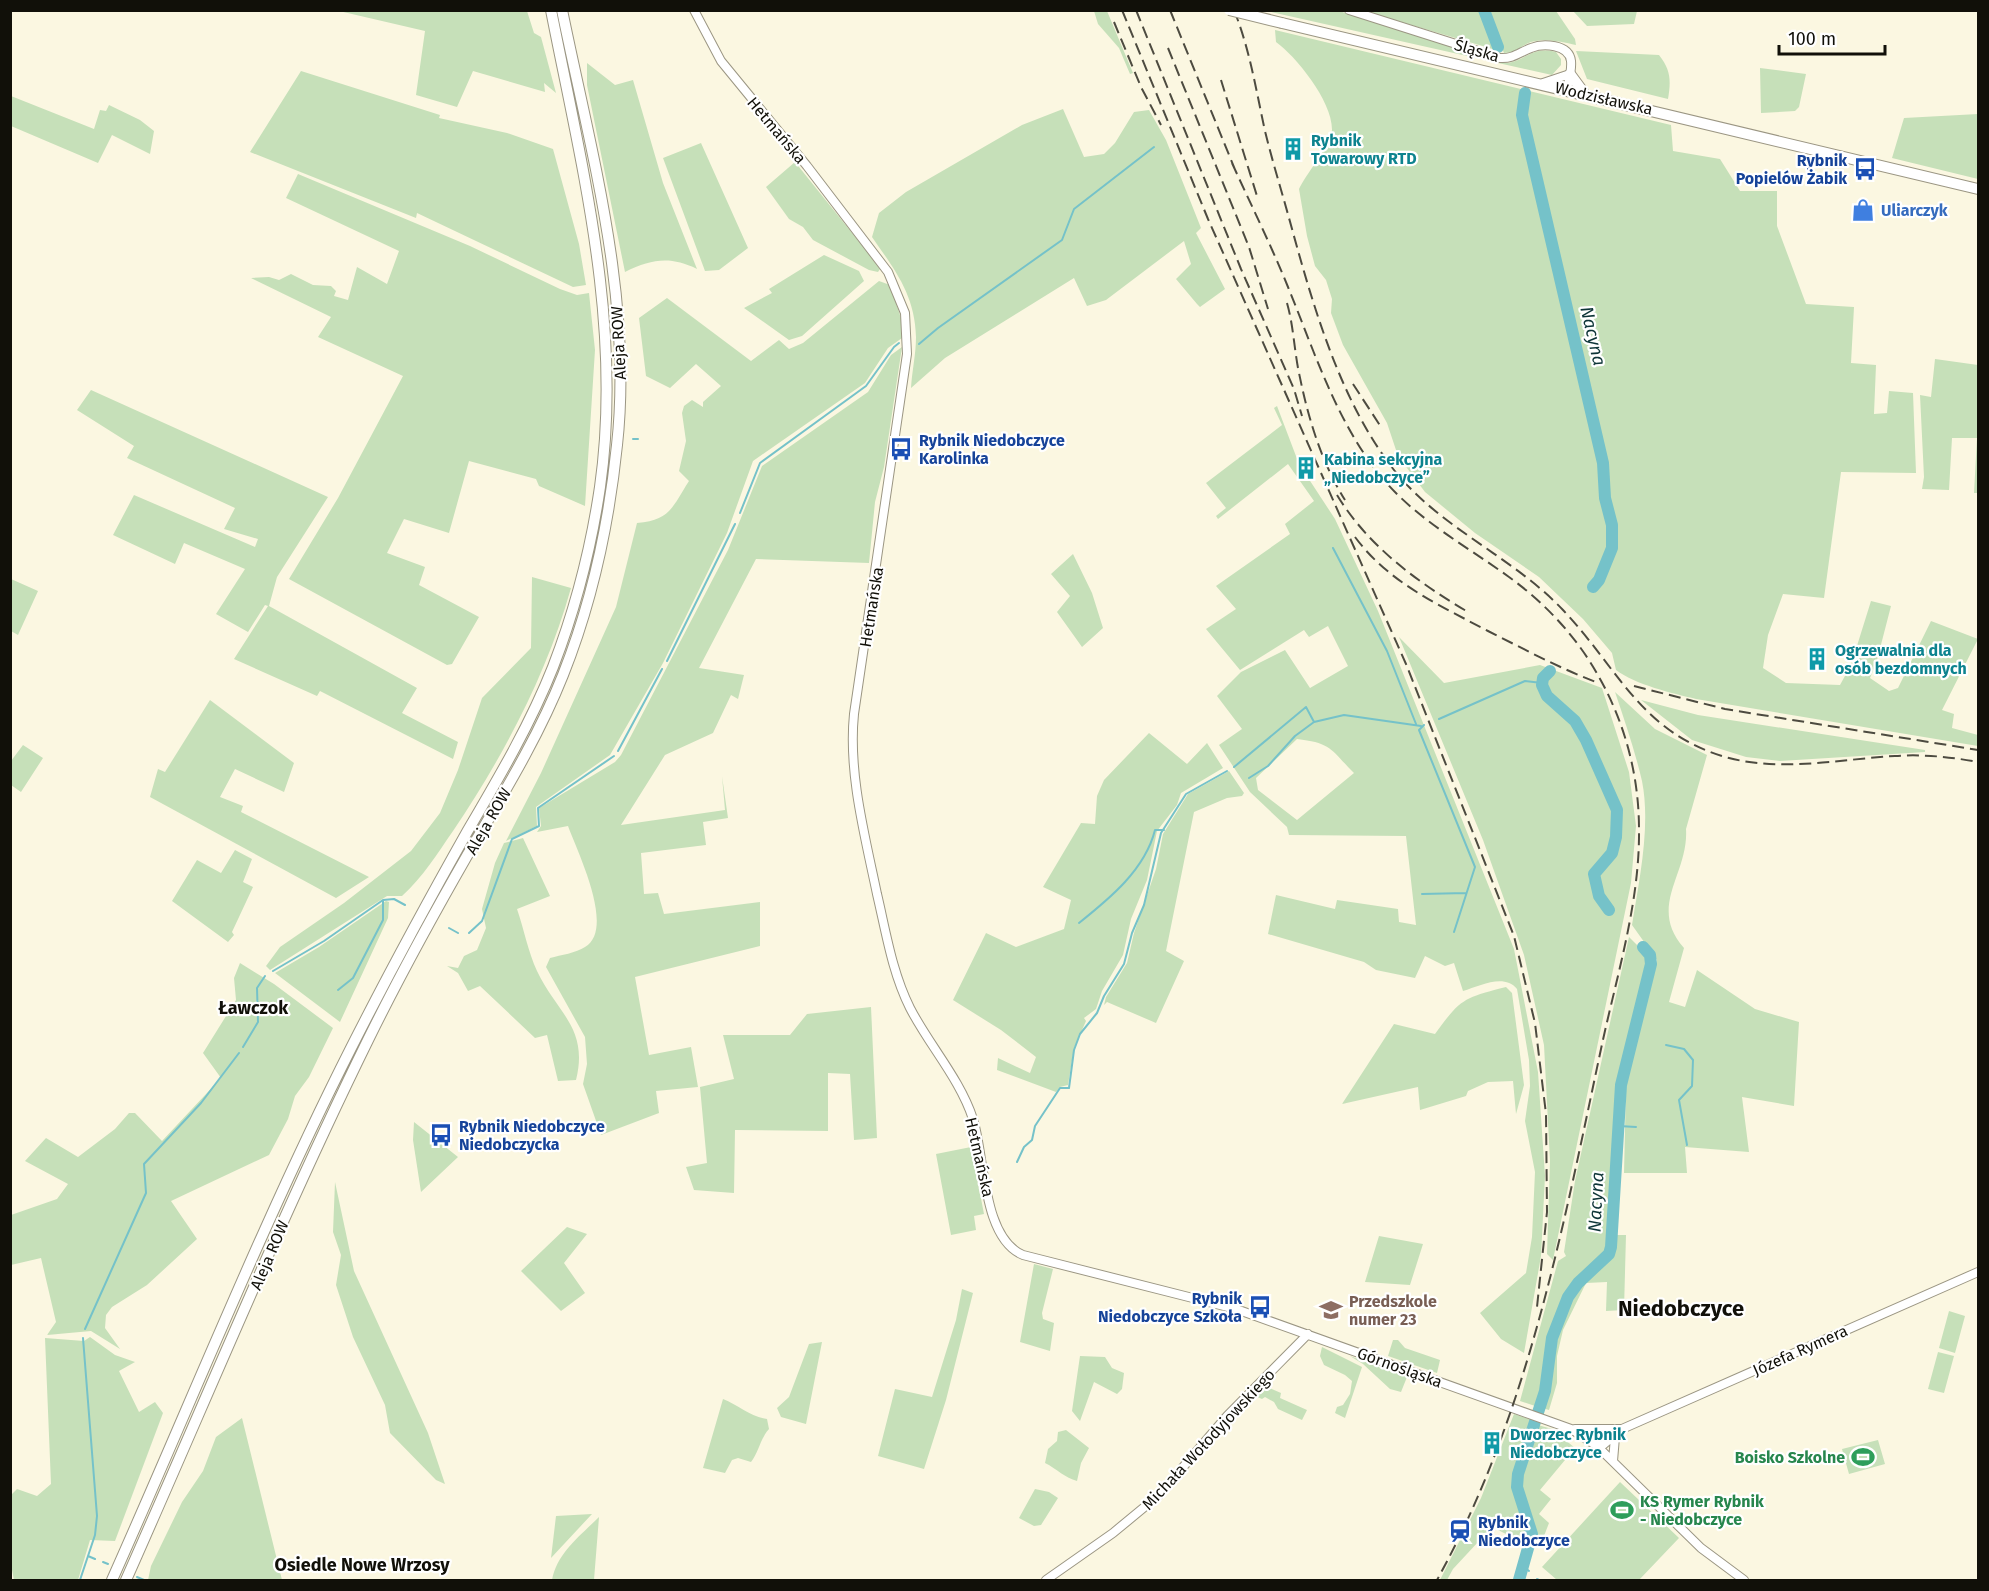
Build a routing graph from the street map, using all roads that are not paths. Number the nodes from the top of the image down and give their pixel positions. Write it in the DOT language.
graph roads {
  1 [pos="552,10"];
  2 [pos="562,10"];
  3 [pos="694,10"];
  4 [pos="1229,10"];
  5 [pos="1349,10"];
  6 [pos="1569,74"];
  7 [pos="1543,83"];
  8 [pos="1567,89"];
  9 [pos="1584,93"];
  10 [pos="1978,189"];
  11 [pos="1006,1244"];
  12 [pos="1978,1272"];
  13 [pos="1308,1334"];
  14 [pos="1572,1429"];
  15 [pos="1611,1433"];
  16 [pos="1596,1446"];
  17 [pos="1613,1461"];
  18 [pos="112,1581"];
  19 [pos="126,1581"];
  20 [pos="1046,1581"];
  21 [pos="1744,1581"];
  1 -- 18 [label="main road, Aleja ROW"];
  2 -- 19 [label="main road, Aleja ROW"];
  3 -- 11 [label="street, Hetmańska"];
  4 -- 7 [label="main road, Wodzisławska, bridge"];
  5 -- 6 [label="street, Śląska"];
  6 -- 7 [label="street"];
  6 -- 8 [label="street, Śląska"];
  6 -- 9 [label="main road"];
  7 -- 8 [label="main road, Wodzisławska"];
  8 -- 9 [label="main road, Wodzisławska"];
  9 -- 10 [label="main road, Wodzisławska"];
  11 -- 13 [label="street, Górnośląska"];
  12 -- 15 [label="street, Józefa Rymera"];
  13 -- 14 [label="street, Górnośląska"];
  13 -- 20 [label="street, Michała Wołodyjowskiego"];
  14 -- 15 [label="street"];
  14 -- 16 [label="street, Górnośląska"];
  15 -- 16 [label="street"];
  15 -- 17 [label="street"];
  16 -- 17 [label="street, Górnośląska"];
  17 -- 21 [label="street, Górnośląska"];
}
